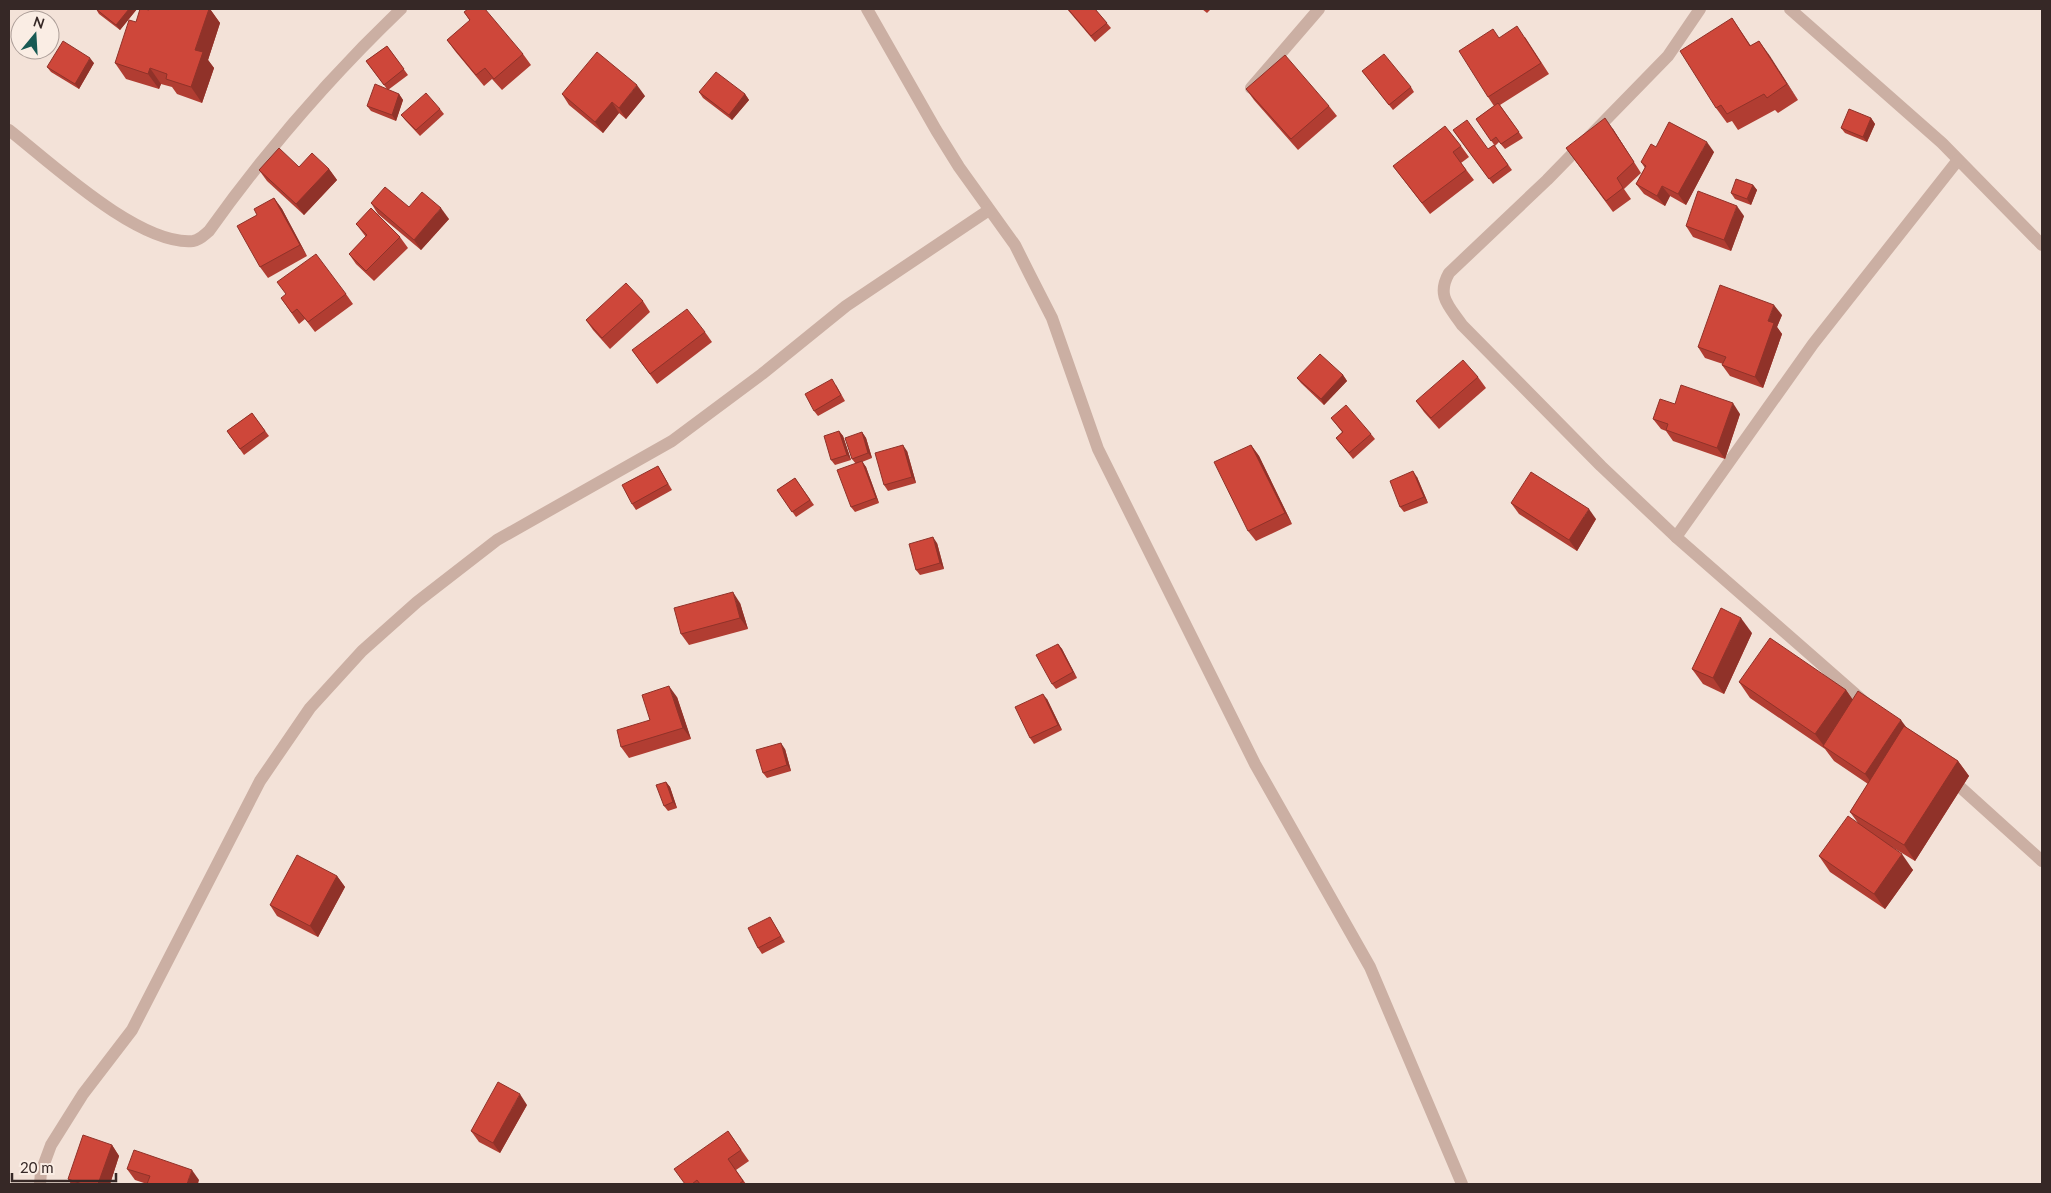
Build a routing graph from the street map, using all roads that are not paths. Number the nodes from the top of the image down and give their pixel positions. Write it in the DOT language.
graph roads {
  1 [pos="401,9"];
  2 [pos="867,9"];
  3 [pos="1319,9"];
  4 [pos="1700,9"];
  5 [pos="1790,9"];
  6 [pos="1251,88"];
  7 [pos="9,130"];
  8 [pos="1958,160"];
  9 [pos="989,210"];
  10 [pos="2042,245"];
  11 [pos="1676,538"];
  12 [pos="1875,711"];
  13 [pos="1941,770"];
  14 [pos="2042,861"];
  15 [pos="40,1184"];
  16 [pos="1462,1184"];
  1 -- 7 [label="street"];
  2 -- 9 [label="street"];
  3 -- 6 [label="street"];
  4 -- 11 [label="street"];
  5 -- 8 [label="street"];
  8 -- 10 [label="street"];
  8 -- 11 [label="street"];
  9 -- 15 [label="street"];
  9 -- 16 [label="street"];
  11 -- 12 [label="street"];
  13 -- 14 [label="street"];
}
